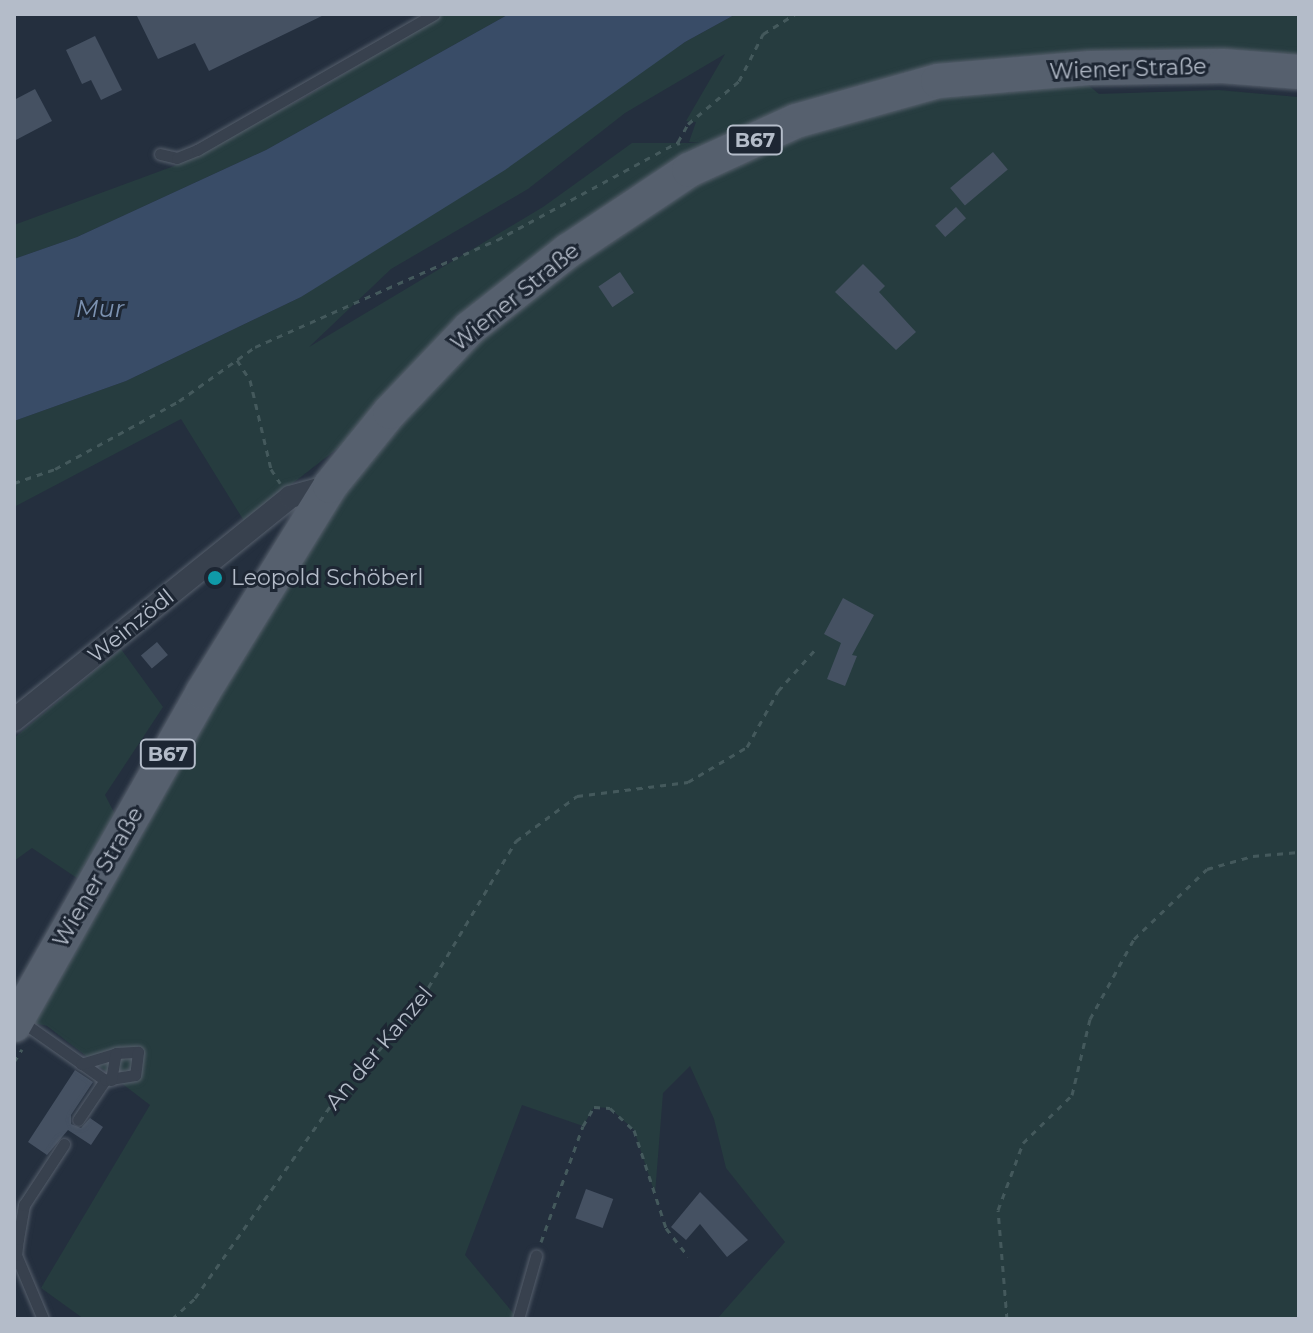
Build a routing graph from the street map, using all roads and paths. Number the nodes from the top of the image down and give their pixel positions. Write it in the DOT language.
graph roads {
  1 [pos="434,14"];
  2 [pos="795,14"];
  3 [pos="1299,72"];
  4 [pos="160,154"];
  5 [pos="684,156"];
  6 [pos="237,360"];
  7 [pos="14,483"];
  8 [pos="330,486"];
  9 [pos="290,497"];
  10 [pos="814,651"];
  11 [pos="14,720"];
  12 [pos="1299,852"];
  13 [pos="19,1023"];
  14 [pos="116,1053"];
  15 [pos="14,1062"];
  16 [pos="81,1064"];
  17 [pos="108,1080"];
  18 [pos="78,1120"];
  19 [pos="64,1144"];
  20 [pos="536,1256"];
  21 [pos="688,1256"];
  22 [pos="43,1319"];
  23 [pos="172,1319"];
  24 [pos="518,1319"];
  25 [pos="1007,1319"];
  1 -- 4 [label="lane"];
  2 -- 5 [label="path"];
  3 -- 5 [label="main road, Wiener Straße / B67"];
  5 -- 6 [label="path"];
  5 -- 8 [label="main road, Wiener Straße / B67"];
  6 -- 7 [label="path"];
  6 -- 9 [label="path"];
  8 -- 9 [label="street, Weinzödl"];
  8 -- 13 [label="main road, Wiener Straße / B67"];
  9 -- 11 [label="street, Weinzödl"];
  10 -- 23 [label="path, An der Kanzel"];
  12 -- 25 [label="path"];
  13 -- 15 [label="path"];
  13 -- 16 [label="lane"];
  14 -- 16 [label="lane"];
  14 -- 17 [label="lane"];
  14 -- 17 [label="lane"];
  16 -- 17 [label="lane"];
  17 -- 18 [label="lane"];
  19 -- 22 [label="lane"];
  20 -- 21 [label="path"];
  20 -- 24 [label="lane"];
}
